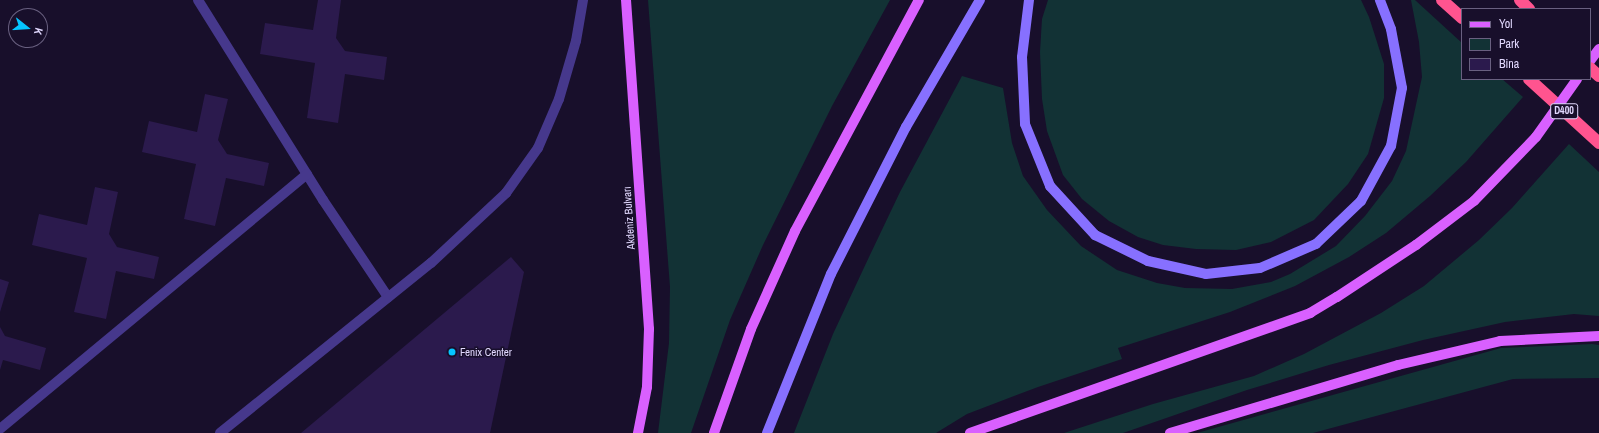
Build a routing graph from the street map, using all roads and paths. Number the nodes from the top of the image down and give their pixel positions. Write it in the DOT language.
graph roads {
  1 [pos="198,0"];
  2 [pos="583,0"];
  3 [pos="626,0"];
  4 [pos="919,0"];
  5 [pos="980,0"];
  6 [pos="1029,0"];
  7 [pos="1380,0"];
  8 [pos="1442,0"];
  9 [pos="1520,0"];
  10 [pos="1528,8"];
  11 [pos="1461,17"];
  12 [pos="1599,49"];
  13 [pos="1591,60"];
  14 [pos="1591,69"];
  15 [pos="1599,76"];
  16 [pos="1530,80"];
  17 [pos="1576,80"];
  18 [pos="1599,142"];
  19 [pos="307,174"];
  20 [pos="388,297"];
  21 [pos="1599,336"];
  22 [pos="0,429"];
  23 [pos="220,433"];
  24 [pos="638,433"];
  25 [pos="714,433"];
  26 [pos="767,433"];
  27 [pos="970,433"];
  28 [pos="1170,433"];
  1 -- 19 [label="lane"];
  2 -- 20 [label="lane"];
  3 -- 24 [label="main road, Akdeniz Bulvarı"];
  4 -- 25 [label="main road"];
  5 -- 26 [label="street"];
  6 -- 7 [label="street"];
  8 -- 11 [label="highway"];
  9 -- 10 [label="highway"];
  12 -- 13 [label="main road"];
  14 -- 15 [label="highway"];
  16 -- 18 [label="highway, D400"];
  17 -- 27 [label="main road, bridge"];
  19 -- 20 [label="lane"];
  19 -- 22 [label="lane"];
  20 -- 23 [label="lane"];
  21 -- 28 [label="main road"];
}
